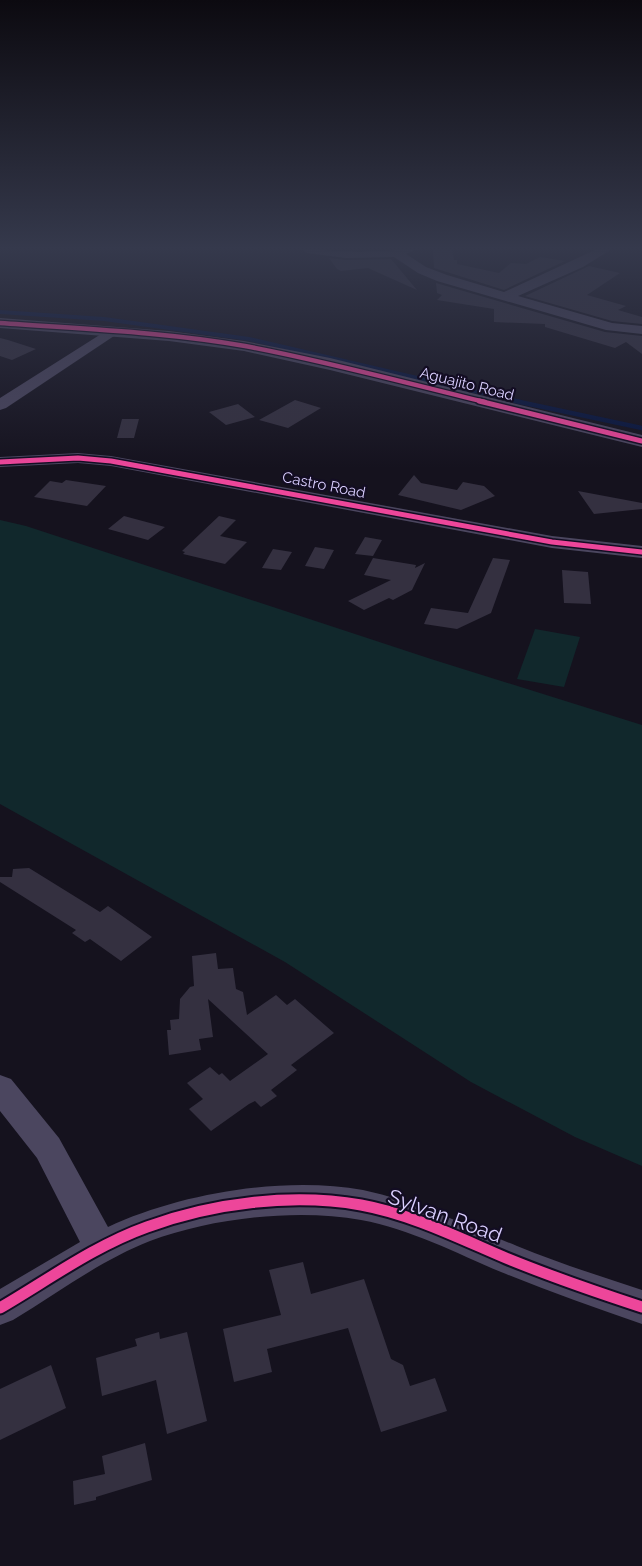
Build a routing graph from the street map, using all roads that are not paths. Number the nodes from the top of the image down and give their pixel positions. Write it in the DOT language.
graph roads {
  1 [pos="596,322"];
  2 [pos="0,323"];
  3 [pos="642,330"];
  4 [pos="109,333"];
  5 [pos="0,405"];
  6 [pos="642,441"];
  7 [pos="0,462"];
  8 [pos="642,552"];
  9 [pos="0,1088"];
  10 [pos="102,1249"];
  11 [pos="642,1307"];
  12 [pos="0,1308"];
  1 -- 3 [label="street"];
  2 -- 4 [label="street, Aguajito Road"];
  4 -- 5 [label="street"];
  4 -- 6 [label="street, Aguajito Road"];
  7 -- 8 [label="street, Castro Road"];
  9 -- 10 [label="street"];
  10 -- 11 [label="street, Sylvan Road"];
  10 -- 12 [label="street, Sylvan Road"];
}
